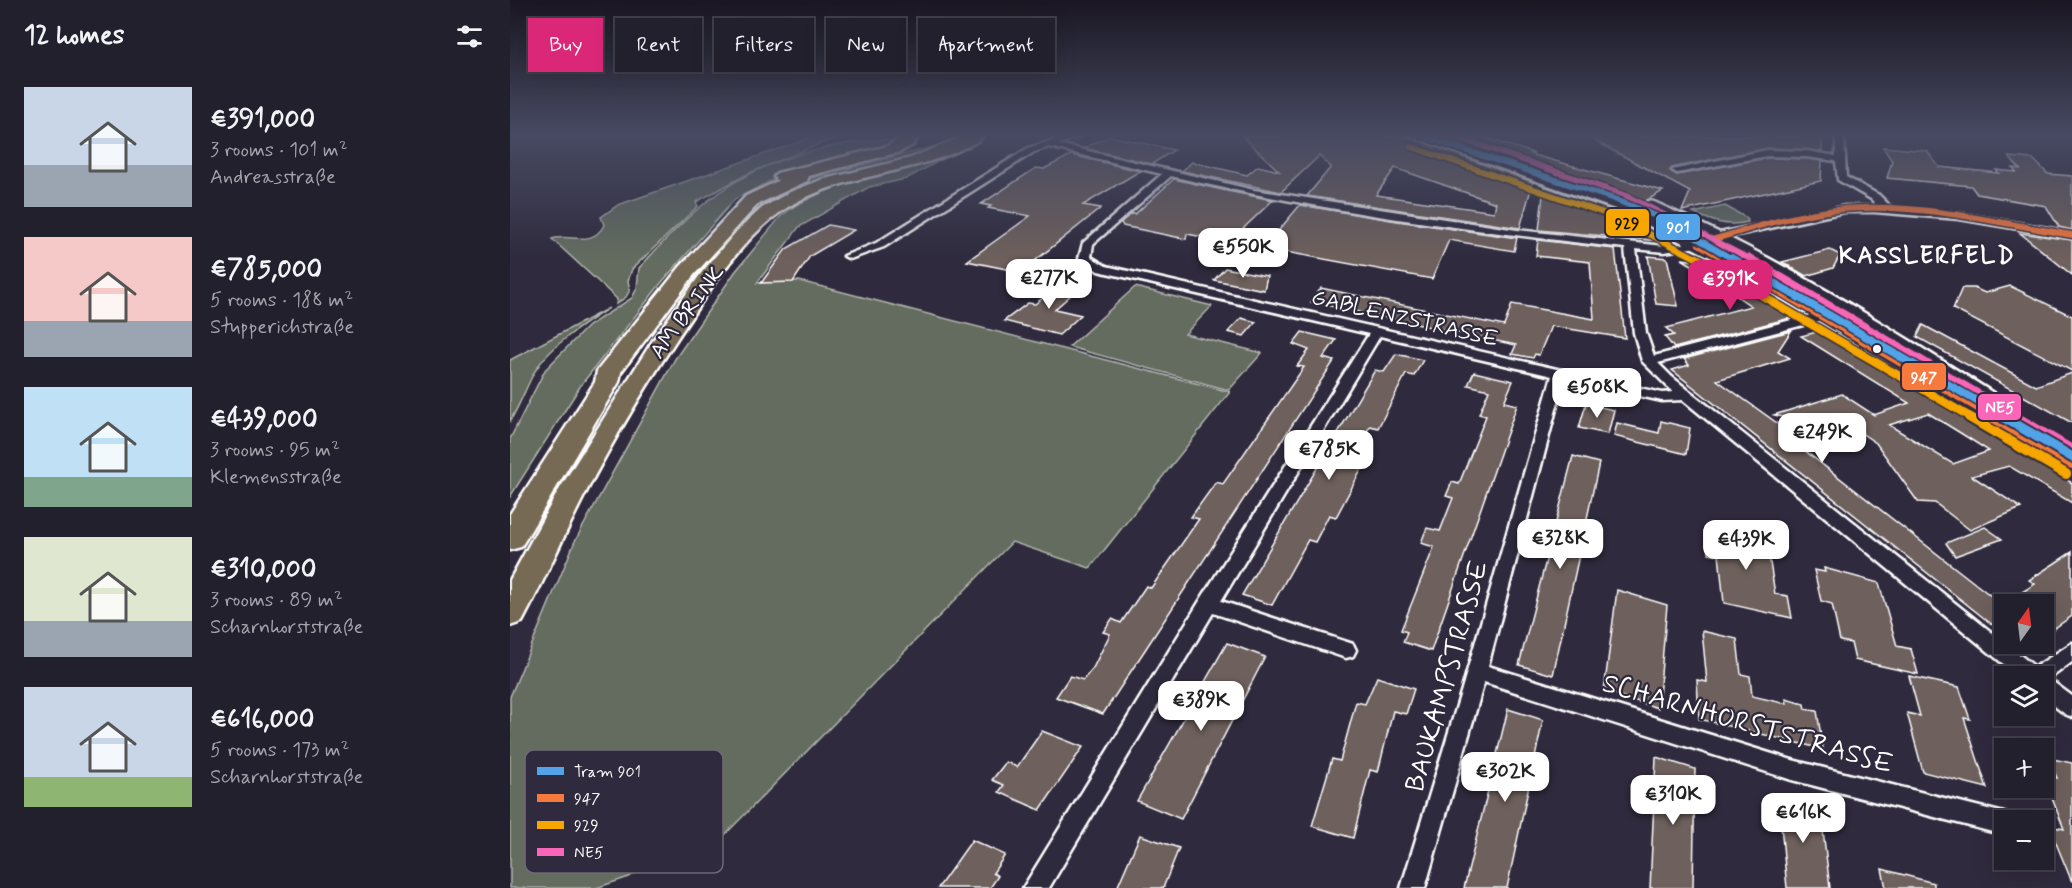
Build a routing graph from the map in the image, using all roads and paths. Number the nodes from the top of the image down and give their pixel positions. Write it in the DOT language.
graph roads {
  1 [pos="784,177"];
  2 [pos="804,177"];
  3 [pos="858,177"];
  4 [pos="990,177"];
  5 [pos="1164,177"];
  6 [pos="1184,177"];
  7 [pos="1537,177"];
  8 [pos="1566,177"];
  9 [pos="1843,177"];
  10 [pos="1887,209"];
  11 [pos="719,233"];
  12 [pos="2072,235"];
  13 [pos="1719,236"];
  14 [pos="1699,244"];
  15 [pos="1630,245"];
  16 [pos="850,256"];
  17 [pos="1822,316"];
  18 [pos="1376,332"];
  19 [pos="1649,361"];
  20 [pos="609,371"];
  21 [pos="1559,374"];
  22 [pos="1683,396"];
  23 [pos="2072,447"];
  24 [pos="2072,464"];
  25 [pos="510,509"];
  26 [pos="510,539"];
  27 [pos="1207,604"];
  28 [pos="510,613"];
  29 [pos="1346,650"];
  30 [pos="2072,651"];
  31 [pos="2020,666"];
  32 [pos="2052,666"];
  33 [pos="1477,671"];
  34 [pos="2054,694"];
  35 [pos="2072,708"];
  36 [pos="1994,821"];
  37 [pos="1035,888"];
  38 [pos="1413,888"];
  1 -- 11 [label="highway"];
  2 -- 11 [label="highway, AM BRINK"];
  3 -- 28 [label="highway, AM BRINK"];
  4 -- 16 [label="street"];
  5 -- 18 [label="street, GABLENZSTRASSE"];
  6 -- 15 [label="street"];
  7 -- 14 [label="main road"];
  8 -- 13 [label="main road"];
  9 -- 10 [label="street"];
  10 -- 12 [label="street"];
  10 -- 13 [label="street"];
  11 -- 20 [label="highway, AM BRINK"];
  13 -- 14 [label="main road"];
  13 -- 23 [label="main road"];
  14 -- 15 [label="street"];
  14 -- 17 [label="main road"];
  15 -- 19 [label="street"];
  17 -- 19 [label="street"];
  17 -- 24 [label="main road"];
  18 -- 21 [label="street, GABLENZSTRASSE"];
  18 -- 27 [label="street"];
  19 -- 22 [label="street"];
  20 -- 25 [label="highway"];
  20 -- 26 [label="highway, AM BRINK"];
  21 -- 22 [label="street, GABLENZSTRASSE"];
  21 -- 33 [label="street, BAUKAMPSTRASSE"];
  22 -- 31 [label="street"];
  27 -- 29 [label="street"];
  27 -- 37 [label="street"];
  30 -- 32 [label="street"];
  33 -- 36 [label="street, SCHARNHORSTSTRASSE"];
  33 -- 38 [label="street, BAUKAMPSTRASSE"];
  34 -- 35 [label="street"];
}
